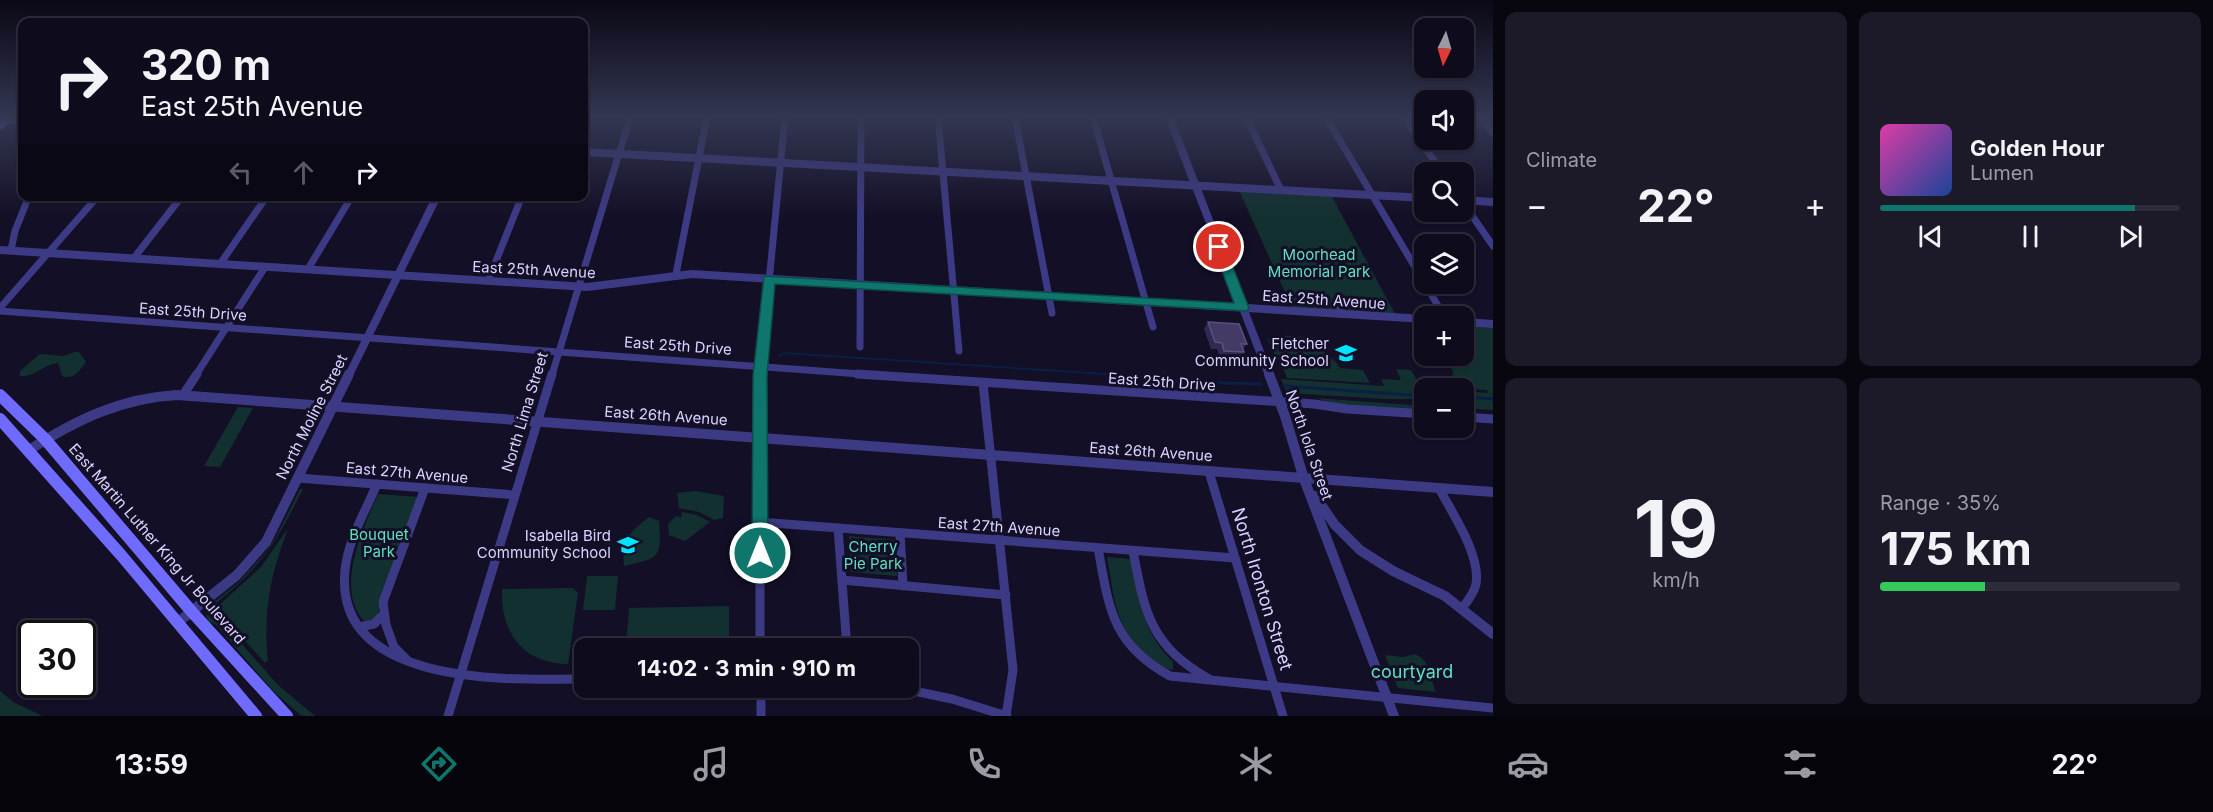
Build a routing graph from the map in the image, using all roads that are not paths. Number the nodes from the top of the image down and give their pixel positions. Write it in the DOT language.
graph roads {
  1 [pos="621,150"];
  2 [pos="700,150"];
  3 [pos="782,150"];
  4 [pos="861,150"];
  5 [pos="941,150"];
  6 [pos="1021,150"];
  7 [pos="1102,150"];
  8 [pos="1182,150"];
  9 [pos="1262,150"];
  10 [pos="1346,150"];
  11 [pos="588,152"];
  12 [pos="620,154"];
  13 [pos="699,158"];
  14 [pos="781,162"];
  15 [pos="861,167"];
  16 [pos="943,171"];
  17 [pos="1026,176"];
  18 [pos="1111,181"];
  19 [pos="1196,185"];
  20 [pos="1281,190"];
  21 [pos="1372,195"];
  22 [pos="1414,197"];
  23 [pos="27,201"];
  24 [pos="94,201"];
  25 [pos="178,201"];
  26 [pos="264,201"];
  27 [pos="349,201"];
  28 [pos="435,201"];
  29 [pos="520,201"];
  30 [pos="1474,202"];
  31 [pos="1493,202"];
  32 [pos="1474,217"];
  33 [pos="1493,246"];
  34 [pos="0,250"];
  35 [pos="11,250"];
  36 [pos="48,253"];
  37 [pos="134,258"];
  38 [pos="220,264"];
  39 [pos="265,267"];
  40 [pos="308,270"];
  41 [pos="676,274"];
  42 [pos="398,275"];
  43 [pos="769,279"];
  44 [pos="488,281"];
  45 [pos="861,284"];
  46 [pos="580,287"];
  47 [pos="954,290"];
  48 [pos="1049,296"];
  49 [pos="1146,302"];
  50 [pos="1339,302"];
  51 [pos="1438,306"];
  52 [pos="1243,308"];
  53 [pos="0,309"];
  54 [pos="1052,313"];
  55 [pos="1341,314"];
  56 [pos="1414,318"];
  57 [pos="1474,323"];
  58 [pos="1493,324"];
  59 [pos="1153,327"];
  60 [pos="225,328"];
  61 [pos="368,339"];
  62 [pos="860,347"];
  63 [pos="959,351"];
  64 [pos="560,352"];
  65 [pos="760,365"];
  66 [pos="983,383"];
  67 [pos="0,395"];
  68 [pos="183,395"];
  69 [pos="1280,401"];
  70 [pos="333,406"];
  71 [pos="1414,413"];
  72 [pos="1474,418"];
  73 [pos="0,419"];
  74 [pos="1492,421"];
  75 [pos="538,422"];
  76 [pos="760,438"];
  77 [pos="45,439"];
  78 [pos="29,450"];
  79 [pos="991,456"];
  80 [pos="1209,472"];
  81 [pos="298,478"];
  82 [pos="1304,479"];
  83 [pos="377,484"];
  84 [pos="425,488"];
  85 [pos="1439,488"];
  86 [pos="1493,492"];
  87 [pos="515,495"];
  88 [pos="760,522"];
  89 [pos="838,528"];
  90 [pos="900,533"];
  91 [pos="1000,540"];
  92 [pos="1098,548"];
  93 [pos="1133,551"];
  94 [pos="1235,558"];
  95 [pos="842,580"];
  96 [pos="903,586"];
  97 [pos="1006,595"];
  98 [pos="1462,608"];
  99 [pos="192,612"];
  100 [pos="384,614"];
  101 [pos="177,622"];
  102 [pos="359,627"];
  103 [pos="1493,634"];
  104 [pos="760,638"];
  105 [pos="846,638"];
  106 [pos="1178,661"];
  107 [pos="410,663"];
  108 [pos="460,673"];
  109 [pos="1170,676"];
  110 [pos="574,680"];
  111 [pos="1216,682"];
  112 [pos="1275,688"];
  113 [pos="919,692"];
  114 [pos="760,698"];
  115 [pos="1387,698"];
  116 [pos="1493,708"];
  117 [pos="256,716"];
  118 [pos="287,716"];
  119 [pos="448,716"];
  120 [pos="761,716"];
  121 [pos="1007,716"];
  122 [pos="1283,716"];
  123 [pos="1394,716"];
  1 -- 12 [label="street, North Lima Street"];
  2 -- 13 [label="street"];
  3 -- 14 [label="street"];
  4 -- 15 [label="street"];
  5 -- 16 [label="street"];
  6 -- 17 [label="street"];
  7 -- 18 [label="street"];
  8 -- 19 [label="street, North Iola Street"];
  9 -- 20 [label="street"];
  10 -- 21 [label="street"];
  11 -- 12 [label="street"];
  12 -- 13 [label="street"];
  12 -- 46 [label="street, North Lima Street"];
  13 -- 14 [label="street"];
  13 -- 41 [label="street"];
  14 -- 15 [label="street"];
  14 -- 43 [label="street"];
  15 -- 16 [label="street"];
  15 -- 45 [label="street"];
  16 -- 17 [label="street"];
  16 -- 47 [label="street"];
  17 -- 18 [label="street"];
  17 -- 48 [label="street"];
  18 -- 19 [label="street"];
  18 -- 49 [label="street"];
  19 -- 20 [label="street"];
  19 -- 52 [label="street, North Iola Street"];
  20 -- 21 [label="street"];
  21 -- 22 [label="street"];
  21 -- 51 [label="street"];
  23 -- 35 [label="street"];
  24 -- 36 [label="street"];
  25 -- 37 [label="street"];
  26 -- 38 [label="street"];
  27 -- 40 [label="street"];
  28 -- 42 [label="street, North Moline Street"];
  29 -- 44 [label="street"];
  30 -- 31 [label="street"];
  32 -- 33 [label="street"];
  34 -- 35 [label="street, East 25th Avenue"];
  35 -- 36 [label="street, East 25th Avenue"];
  36 -- 37 [label="street, East 25th Avenue"];
  36 -- 53 [label="street"];
  37 -- 38 [label="street, East 25th Avenue"];
  38 -- 39 [label="street, East 25th Avenue"];
  39 -- 40 [label="street, East 25th Avenue"];
  39 -- 60 [label="street"];
  40 -- 42 [label="street, East 25th Avenue"];
  41 -- 43 [label="street, East 25th Avenue"];
  41 -- 46 [label="street, East 25th Avenue"];
  42 -- 44 [label="street, East 25th Avenue"];
  42 -- 61 [label="street, North Moline Street"];
  43 -- 45 [label="street, East 25th Avenue"];
  43 -- 65 [label="street"];
  44 -- 46 [label="street, East 25th Avenue"];
  45 -- 47 [label="street, East 25th Avenue"];
  45 -- 62 [label="street"];
  46 -- 64 [label="street, North Lima Street"];
  47 -- 48 [label="street, East 25th Avenue"];
  47 -- 63 [label="street"];
  48 -- 49 [label="street, East 25th Avenue"];
  48 -- 54 [label="street"];
  49 -- 52 [label="street, East 25th Avenue"];
  49 -- 59 [label="street"];
  50 -- 55 [label="street"];
  52 -- 55 [label="street, East 25th Avenue"];
  52 -- 69 [label="street, North Iola Street"];
  53 -- 60 [label="street, East 25th Drive"];
  55 -- 56 [label="street, East 25th Avenue"];
  57 -- 58 [label="street"];
  60 -- 61 [label="street, East 25th Drive"];
  60 -- 68 [label="street"];
  61 -- 64 [label="street, East 25th Drive"];
  61 -- 70 [label="street, North Moline Street"];
  64 -- 65 [label="street, East 25th Drive"];
  64 -- 75 [label="street, North Lima Street"];
  65 -- 66 [label="street, East 25th Drive"];
  65 -- 76 [label="street"];
  66 -- 69 [label="street, East 25th Drive"];
  66 -- 79 [label="street"];
  67 -- 77 [label="main road, East Martin Luther King Jr Boulevard"];
  68 -- 70 [label="street, East 26th Avenue"];
  68 -- 77 [label="street, East 26th Avenue"];
  69 -- 71 [label="street, East 25th Drive"];
  69 -- 82 [label="street, North Iola Street"];
  70 -- 75 [label="street, East 26th Avenue"];
  70 -- 81 [label="street, North Moline Street"];
  72 -- 74 [label="street"];
  73 -- 78 [label="main road"];
  75 -- 76 [label="street, East 26th Avenue"];
  75 -- 87 [label="street, North Lima Street"];
  76 -- 79 [label="street, East 26th Avenue"];
  76 -- 88 [label="street"];
  77 -- 78 [label="street, East 26th Avenue"];
  77 -- 99 [label="main road, East Martin Luther King Jr Boulevard"];
  78 -- 101 [label="main road"];
  79 -- 80 [label="street, East 26th Avenue"];
  79 -- 91 [label="street"];
  80 -- 82 [label="street, East 26th Avenue"];
  80 -- 94 [label="street, North Ironton Street"];
  81 -- 83 [label="street, East 27th Avenue"];
  81 -- 99 [label="street, North Moline Street"];
  82 -- 85 [label="street, East 26th Avenue"];
  82 -- 98 [label="street"];
  82 -- 115 [label="street, North Iola Street"];
  83 -- 84 [label="street, East 27th Avenue"];
  83 -- 102 [label="street"];
  84 -- 87 [label="street, East 27th Avenue"];
  84 -- 100 [label="street"];
  85 -- 86 [label="street, East 26th Avenue"];
  85 -- 98 [label="street"];
  87 -- 108 [label="street, North Lima Street"];
  88 -- 89 [label="street, East 27th Avenue"];
  88 -- 104 [label="street"];
  89 -- 90 [label="street, East 27th Avenue"];
  89 -- 95 [label="street"];
  90 -- 91 [label="street, East 27th Avenue"];
  90 -- 96 [label="street"];
  91 -- 92 [label="street, East 27th Avenue"];
  91 -- 97 [label="street"];
  92 -- 93 [label="street, East 27th Avenue"];
  92 -- 109 [label="street"];
  93 -- 94 [label="street, East 27th Avenue"];
  93 -- 106 [label="street"];
  94 -- 112 [label="street, North Ironton Street"];
  95 -- 96 [label="street"];
  95 -- 105 [label="street"];
  96 -- 97 [label="street"];
  97 -- 121 [label="street"];
  98 -- 103 [label="street"];
  99 -- 101 [label="street, North Moline Street"];
  99 -- 118 [label="main road, East Martin Luther King Jr Boulevard"];
  100 -- 102 [label="street"];
  100 -- 107 [label="street"];
  101 -- 117 [label="main road"];
  102 -- 107 [label="street"];
  106 -- 109 [label="street"];
  106 -- 111 [label="street"];
  107 -- 108 [label="street"];
  108 -- 110 [label="street"];
  108 -- 119 [label="street, North Lima Street"];
  109 -- 111 [label="street"];
  111 -- 112 [label="street"];
  112 -- 115 [label="street"];
  112 -- 122 [label="street, North Ironton Street"];
  113 -- 121 [label="street"];
  114 -- 120 [label="street"];
  115 -- 116 [label="street"];
  115 -- 123 [label="street, North Iola Street"];
}
